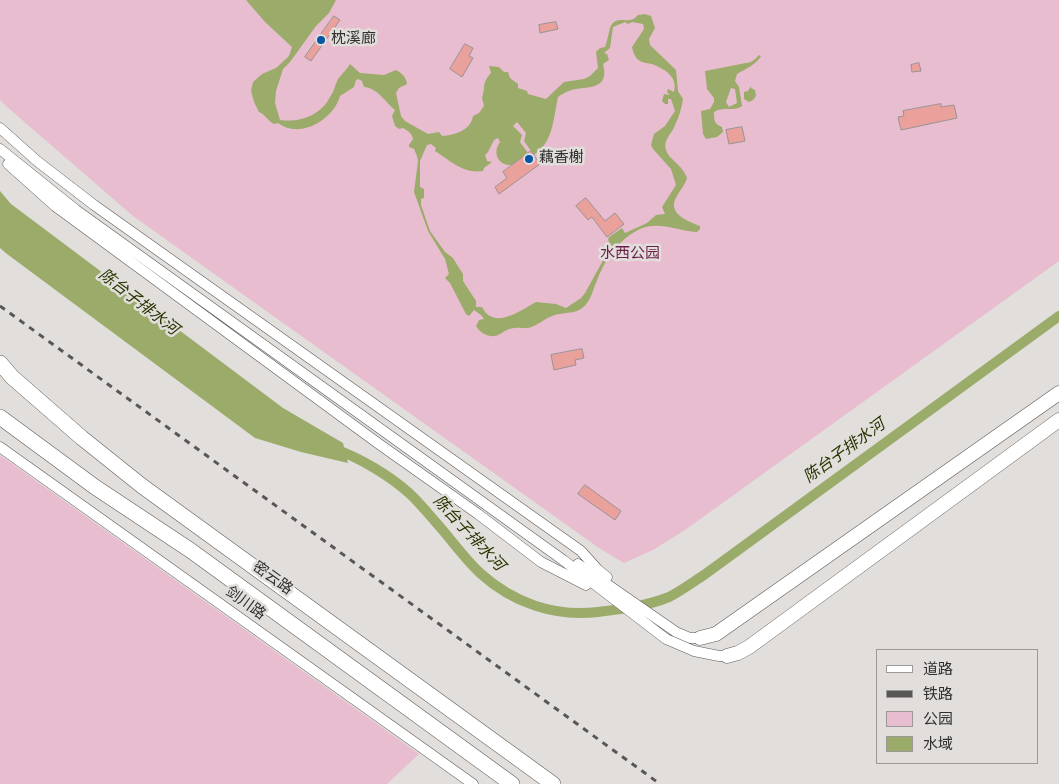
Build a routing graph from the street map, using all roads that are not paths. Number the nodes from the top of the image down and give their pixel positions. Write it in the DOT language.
graph roads {
  1 [pos="0,128"];
  2 [pos="0,141"];
  3 [pos="0,149"];
  4 [pos="0,157"];
  5 [pos="0,362"];
  6 [pos="1059,393"];
  7 [pos="0,417"];
  8 [pos="1059,420"];
  9 [pos="0,447"];
  10 [pos="604,587"];
  11 [pos="700,638"];
  12 [pos="726,656"];
  13 [pos="473,784"];
  14 [pos="512,784"];
  15 [pos="553,784"];
  1 -- 10 [label="street"];
  2 -- 10 [label="street"];
  3 -- 10 [label="street"];
  4 -- 10 [label="street"];
  5 -- 15 [label="highway, 密云路"];
  6 -- 11 [label="main road"];
  7 -- 14 [label="highway, 密云路"];
  8 -- 12 [label="main road"];
  9 -- 13 [label="street, 剑川路"];
  10 -- 11 [label="street"];
  10 -- 12 [label="street"];
}
